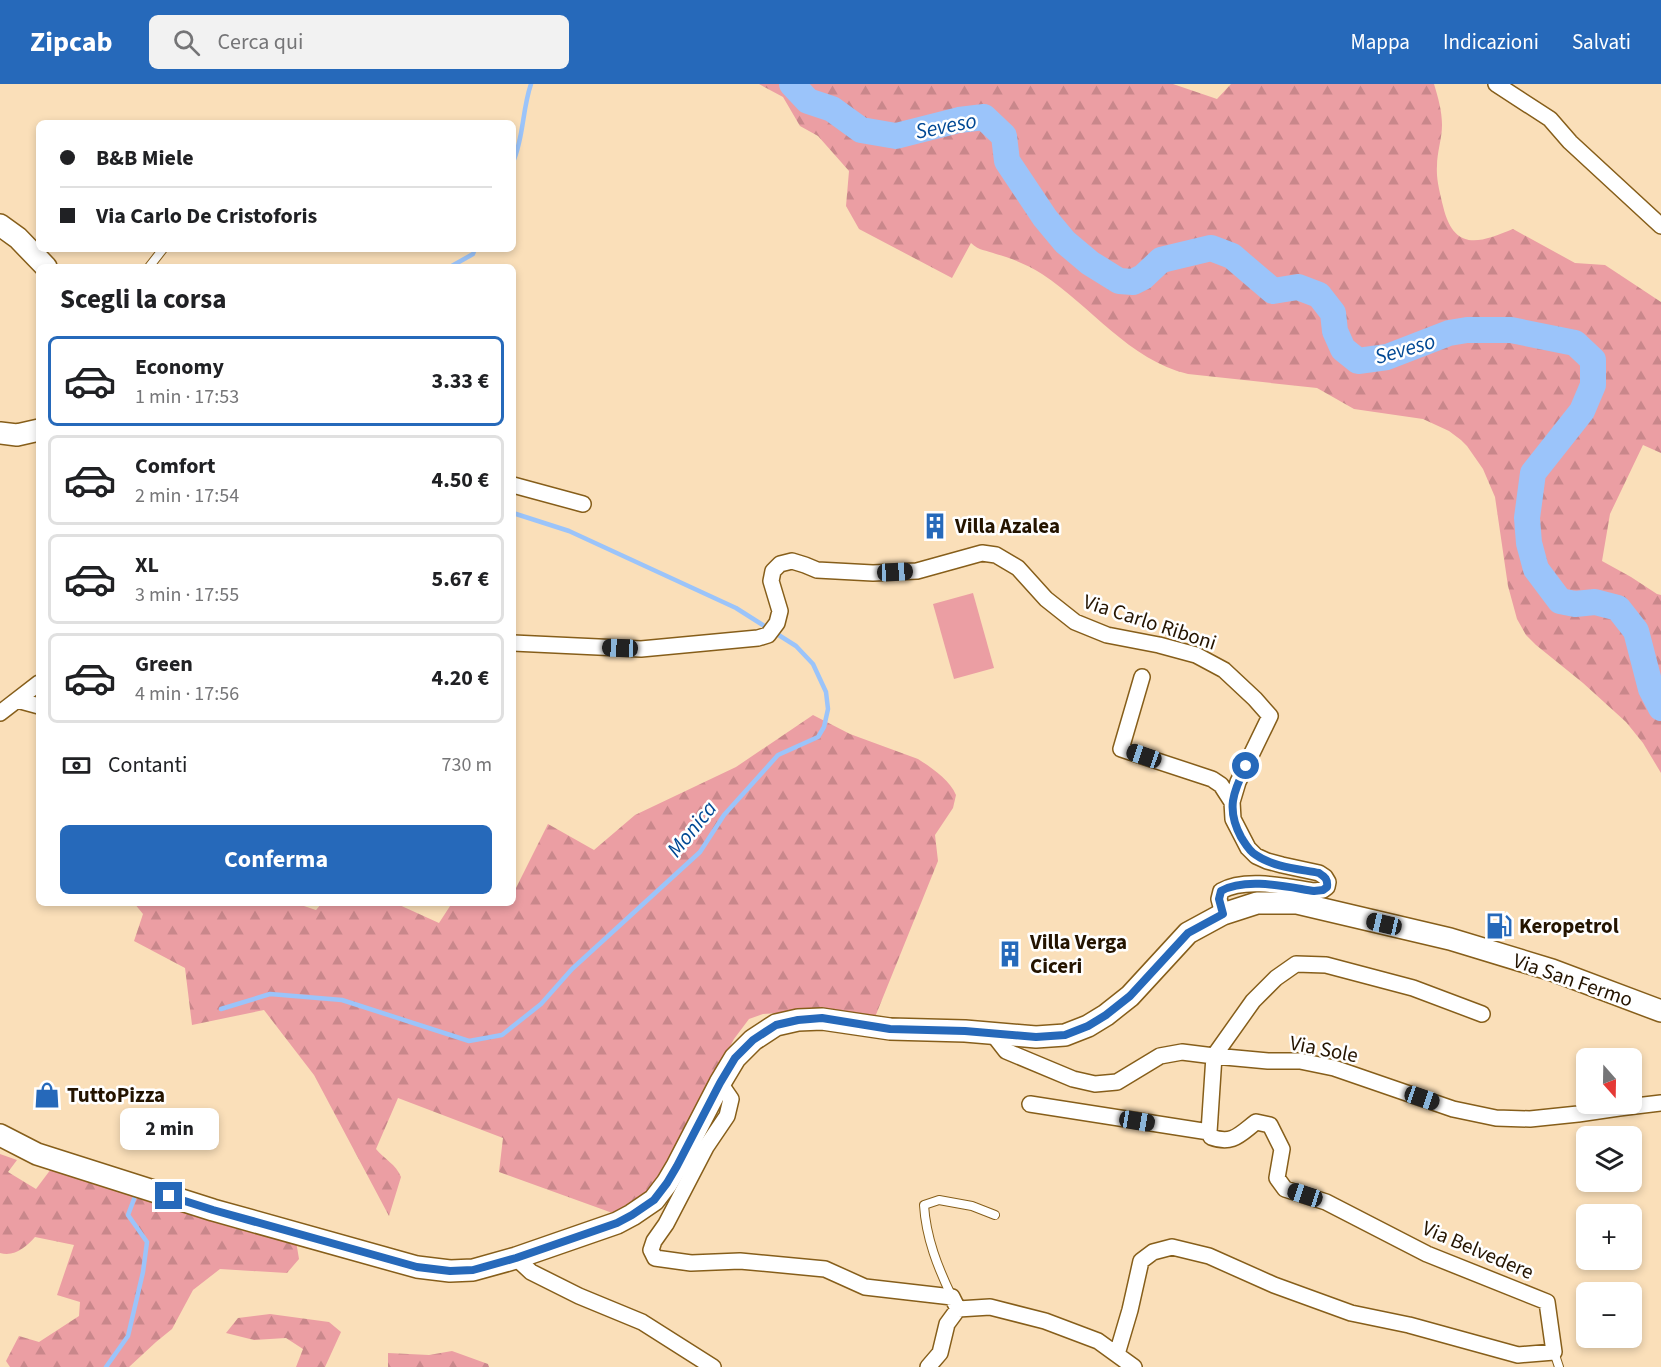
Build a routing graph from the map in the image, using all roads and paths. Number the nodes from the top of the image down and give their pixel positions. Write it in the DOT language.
graph roads {
  1 [pos="1496,84"];
  2 [pos="0,225"];
  3 [pos="1661,226"];
  4 [pos="161,252"];
  5 [pos="43,264"];
  6 [pos="151,264"];
  7 [pos="36,431"];
  8 [pos="0,433"];
  9 [pos="516,486"];
  10 [pos="583,504"];
  11 [pos="516,644"];
  12 [pos="1142,677"];
  13 [pos="36,685"];
  14 [pos="17,700"];
  15 [pos="36,705"];
  16 [pos="0,713"];
  17 [pos="1232,802"];
  18 [pos="1223,914"];
  19 [pos="1661,1011"];
  20 [pos="1482,1014"];
  21 [pos="992,1033"];
  22 [pos="1214,1056"];
  23 [pos="720,1083"];
  24 [pos="1661,1103"];
  25 [pos="1030,1104"];
  26 [pos="1209,1132"];
  27 [pos="0,1135"];
  28 [pos="995,1215"];
  29 [pos="516,1258"];
  30 [pos="955,1303"];
  31 [pos="1117,1354"];
  32 [pos="1557,1360"];
  33 [pos="713,1367"];
  34 [pos="928,1367"];
  35 [pos="1134,1367"];
  1 -- 3 [label="street"];
  2 -- 5 [label="main road"];
  4 -- 6 [label="lane"];
  7 -- 8 [label="main road"];
  9 -- 10 [label="street"];
  11 -- 17 [label="street, Via Carlo Riboni"];
  12 -- 17 [label="street"];
  13 -- 14 [label="street"];
  14 -- 15 [label="street"];
  14 -- 16 [label="street"];
  17 -- 18 [label="street"];
  18 -- 19 [label="main road, Via San Fermo"];
  18 -- 21 [label="main road, Via San Fermo"];
  20 -- 22 [label="street"];
  21 -- 22 [label="street"];
  21 -- 23 [label="main road, Via San Fermo"];
  22 -- 24 [label="street, Via Sole"];
  22 -- 26 [label="street"];
  23 -- 29 [label="main road, Via San Fermo"];
  23 -- 30 [label="street"];
  25 -- 26 [label="street"];
  26 -- 32 [label="street, Via Belvedere"];
  27 -- 29 [label="main road, Via San Fermo"];
  28 -- 30 [label="lane"];
  29 -- 33 [label="street"];
  30 -- 31 [label="street"];
  30 -- 34 [label="street"];
  31 -- 32 [label="street, Via Belvedere"];
  31 -- 35 [label="street"];
}
